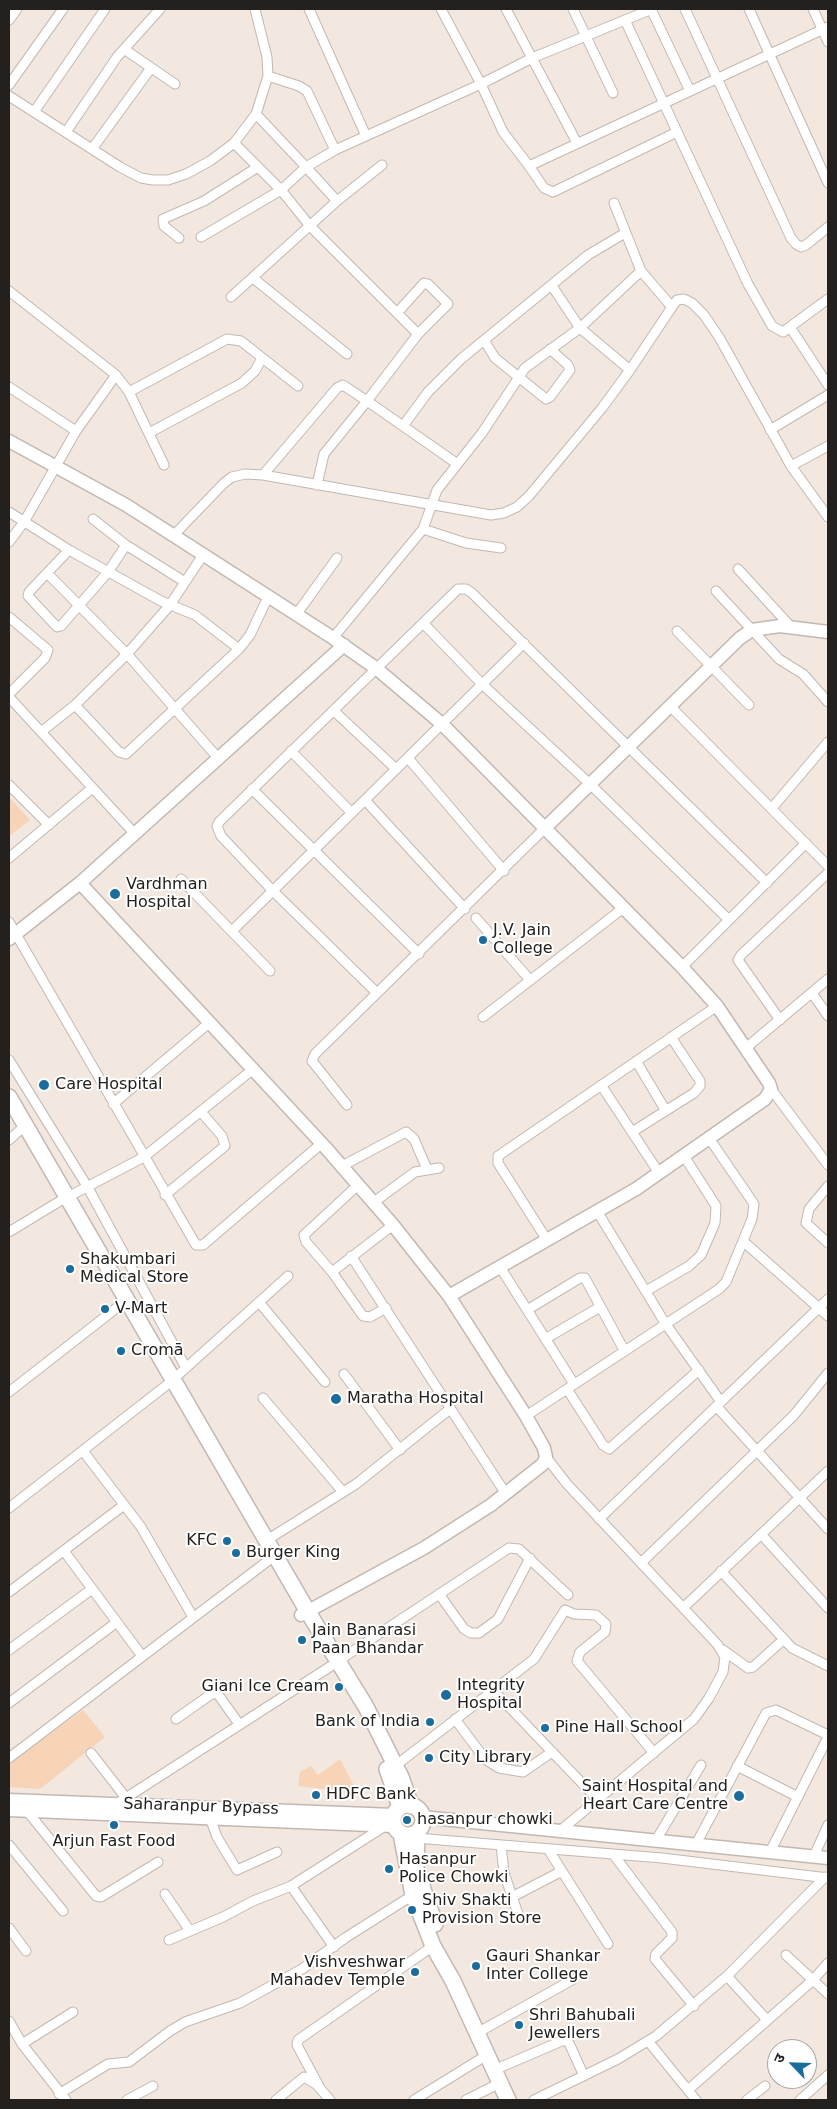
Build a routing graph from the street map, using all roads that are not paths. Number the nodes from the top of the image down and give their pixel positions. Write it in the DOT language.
graph roads {
  1 [pos="17,9"];
  2 [pos="63,9"];
  3 [pos="105,9"];
  4 [pos="160,9"];
  5 [pos="255,9"];
  6 [pos="309,9"];
  7 [pos="441,9"];
  8 [pos="506,9"];
  9 [pos="573,9"];
  10 [pos="651,9"];
  11 [pos="685,9"];
  12 [pos="749,9"];
  13 [pos="813,9"];
  14 [pos="9,20"];
  15 [pos="625,20"];
  16 [pos="825,28"];
  17 [pos="586,34"];
  18 [pos="828,42"];
  19 [pos="124,49"];
  20 [pos="770,55"];
  21 [pos="532,58"];
  22 [pos="151,68"];
  23 [pos="268,76"];
  24 [pos="716,79"];
  25 [pos="175,84"];
  26 [pos="481,84"];
  27 [pos="9,85"];
  28 [pos="690,91"];
  29 [pos="612,93"];
  30 [pos="9,96"];
  31 [pos="664,103"];
  32 [pos="34,112"];
  33 [pos="256,114"];
  34 [pos="66,132"];
  35 [pos="677,132"];
  36 [pos="366,136"];
  37 [pos="234,143"];
  38 [pos="577,143"];
  39 [pos="92,149"];
  40 [pos="335,150"];
  41 [pos="382,165"];
  42 [pos="529,166"];
  43 [pos="258,167"];
  44 [pos="306,167"];
  45 [pos="828,183"];
  46 [pos="281,190"];
  47 [pos="337,201"];
  48 [pos="614,204"];
  49 [pos="310,226"];
  50 [pos="828,227"];
  51 [pos="625,233"];
  52 [pos="202,237"];
  53 [pos="179,238"];
  54 [pos="641,271"];
  55 [pos="253,278"];
  56 [pos="552,286"];
  57 [pos="9,292"];
  58 [pos="231,297"];
  59 [pos="828,299"];
  60 [pos="672,307"];
  61 [pos="397,312"];
  62 [pos="790,327"];
  63 [pos="580,328"];
  64 [pos="418,334"];
  65 [pos="484,340"];
  66 [pos="550,349"];
  67 [pos="347,354"];
  68 [pos="262,358"];
  69 [pos="630,370"];
  70 [pos="116,375"];
  71 [pos="518,377"];
  72 [pos="828,385"];
  73 [pos="298,386"];
  74 [pos="9,387"];
  75 [pos="129,392"];
  76 [pos="828,395"];
  77 [pos="366,401"];
  78 [pos="404,426"];
  79 [pos="770,430"];
  80 [pos="76,431"];
  81 [pos="149,433"];
  82 [pos="9,441"];
  83 [pos="828,446"];
  84 [pos="456,463"];
  85 [pos="164,465"];
  86 [pos="790,466"];
  87 [pos="56,467"];
  88 [pos="263,475"];
  89 [pos="317,485"];
  90 [pos="430,504"];
  91 [pos="9,512"];
  92 [pos="826,512"];
  93 [pos="93,519"];
  94 [pos="24,522"];
  95 [pos="423,530"];
  96 [pos="174,535"];
  97 [pos="9,542"];
  98 [pos="126,545"];
  99 [pos="501,548"];
  100 [pos="69,550"];
  101 [pos="202,555"];
  102 [pos="338,558"];
  103 [pos="738,569"];
  104 [pos="108,572"];
  105 [pos="47,573"];
  106 [pos="185,582"];
  107 [pos="716,591"];
  108 [pos="268,596"];
  109 [pos="79,604"];
  110 [pos="170,605"];
  111 [pos="296,615"];
  112 [pos="9,617"];
  113 [pos="424,623"];
  114 [pos="792,628"];
  115 [pos="752,630"];
  116 [pos="677,631"];
  117 [pos="828,632"];
  118 [pos="333,638"];
  119 [pos="524,643"];
  120 [pos="344,645"];
  121 [pos="239,649"];
  122 [pos="127,654"];
  123 [pos="712,666"];
  124 [pos="377,669"];
  125 [pos="482,684"];
  126 [pos="9,696"];
  127 [pos="828,702"];
  128 [pos="75,705"];
  129 [pos="749,705"];
  130 [pos="671,707"];
  131 [pos="176,708"];
  132 [pos="334,711"];
  133 [pos="442,724"];
  134 [pos="42,732"];
  135 [pos="828,742"];
  136 [pos="630,747"];
  137 [pos="291,751"];
  138 [pos="218,758"];
  139 [pos="408,758"];
  140 [pos="396,769"];
  141 [pos="590,784"];
  142 [pos="9,785"];
  143 [pos="91,789"];
  144 [pos="252,789"];
  145 [pos="365,800"];
  146 [pos="772,808"];
  147 [pos="352,813"];
  148 [pos="49,825"];
  149 [pos="545,828"];
  150 [pos="135,834"];
  151 [pos="806,843"];
  152 [pos="314,850"];
  153 [pos="9,858"];
  154 [pos="828,866"];
  155 [pos="504,871"];
  156 [pos="828,873"];
  157 [pos="181,879"];
  158 [pos="80,883"];
  159 [pos="766,883"];
  160 [pos="273,890"];
  161 [pos="464,909"];
  162 [pos="622,909"];
  163 [pos="476,918"];
  164 [pos="729,920"];
  165 [pos="9,922"];
  166 [pos="232,931"];
  167 [pos="12,936"];
  168 [pos="419,954"];
  169 [pos="682,967"];
  170 [pos="270,971"];
  171 [pos="828,979"];
  172 [pos="530,980"];
  173 [pos="378,993"];
  174 [pos="812,993"];
  175 [pos="717,1006"];
  176 [pos="828,1016"];
  177 [pos="483,1017"];
  178 [pos="780,1020"];
  179 [pos="209,1023"];
  180 [pos="671,1037"];
  181 [pos="747,1048"];
  182 [pos="9,1060"];
  183 [pos="636,1061"];
  184 [pos="252,1070"];
  185 [pos="600,1085"];
  186 [pos="771,1089"];
  187 [pos="9,1097"];
  188 [pos="113,1104"];
  189 [pos="347,1105"];
  190 [pos="666,1110"];
  191 [pos="201,1112"];
  192 [pos="9,1114"];
  193 [pos="632,1132"];
  194 [pos="14,1136"];
  195 [pos="709,1138"];
  196 [pos="322,1143"];
  197 [pos="684,1156"];
  198 [pos="144,1157"];
  199 [pos="828,1165"];
  200 [pos="342,1166"];
  201 [pos="440,1168"];
  202 [pos="427,1169"];
  203 [pos="659,1173"];
  204 [pos="358,1185"];
  205 [pos="87,1186"];
  206 [pos="828,1186"];
  207 [pos="166,1195"];
  208 [pos="64,1198"];
  209 [pos="374,1202"];
  210 [pos="597,1211"];
  211 [pos="393,1225"];
  212 [pos="9,1232"];
  213 [pos="546,1240"];
  214 [pos="744,1242"];
  215 [pos="828,1244"];
  216 [pos="351,1256"];
  217 [pos="500,1267"];
  218 [pos="332,1272"];
  219 [pos="288,1276"];
  220 [pos="646,1291"];
  221 [pos="449,1296"];
  222 [pos="828,1299"];
  223 [pos="124,1302"];
  224 [pos="259,1302"];
  225 [pos="600,1307"];
  226 [pos="386,1308"];
  227 [pos="819,1308"];
  228 [pos="527,1310"];
  229 [pos="828,1316"];
  230 [pos="665,1323"];
  231 [pos="546,1339"];
  232 [pos="624,1350"];
  233 [pos="699,1370"];
  234 [pos="828,1373"];
  235 [pos="344,1374"];
  236 [pos="176,1377"];
  237 [pos="324,1382"];
  238 [pos="571,1386"];
  239 [pos="9,1392"];
  240 [pos="262,1398"];
  241 [pos="719,1405"];
  242 [pos="450,1409"];
  243 [pos="526,1416"];
  244 [pos="400,1450"];
  245 [pos="83,1451"];
  246 [pos="758,1451"];
  247 [pos="546,1457"];
  248 [pos="828,1471"];
  249 [pos="343,1492"];
  250 [pos="506,1494"];
  251 [pos="799,1498"];
  252 [pos="124,1505"];
  253 [pos="9,1508"];
  254 [pos="599,1519"];
  255 [pos="828,1530"];
  256 [pos="761,1534"];
  257 [pos="268,1540"];
  258 [pos="64,1551"];
  259 [pos="530,1558"];
  260 [pos="269,1560"];
  261 [pos="641,1563"];
  262 [pos="721,1572"];
  263 [pos="92,1588"];
  264 [pos="9,1592"];
  265 [pos="439,1594"];
  266 [pos="568,1595"];
  267 [pos="683,1608"];
  268 [pos="828,1608"];
  269 [pos="304,1613"];
  270 [pos="194,1617"];
  271 [pos="117,1622"];
  272 [pos="783,1640"];
  273 [pos="9,1650"];
  274 [pos="722,1650"];
  275 [pos="142,1656"];
  276 [pos="335,1663"];
  277 [pos="828,1666"];
  278 [pos="493,1690"];
  279 [pos="9,1703"];
  280 [pos="176,1719"];
  281 [pos="455,1720"];
  282 [pos="239,1724"];
  283 [pos="828,1736"];
  284 [pos="552,1752"];
  285 [pos="92,1753"];
  286 [pos="654,1753"];
  287 [pos="9,1758"];
  288 [pos="701,1764"];
  289 [pos="395,1766"];
  290 [pos="737,1766"];
  291 [pos="798,1797"];
  292 [pos="9,1800"];
  293 [pos="598,1800"];
  294 [pos="122,1801"];
  295 [pos="9,1810"];
  296 [pos="27,1811"];
  297 [pos="422,1817"];
  298 [pos="210,1818"];
  299 [pos="397,1819"];
  300 [pos="828,1824"];
  301 [pos="561,1830"];
  302 [pos="417,1835"];
  303 [pos="656,1840"];
  304 [pos="9,1845"];
  305 [pos="501,1845"];
  306 [pos="548,1849"];
  307 [pos="693,1851"];
  308 [pos="277,1852"];
  309 [pos="770,1852"];
  310 [pos="613,1854"];
  311 [pos="788,1856"];
  312 [pos="814,1856"];
  313 [pos="828,1858"];
  314 [pos="158,1862"];
  315 [pos="562,1871"];
  316 [pos="787,1871"];
  317 [pos="827,1877"];
  318 [pos="291,1886"];
  319 [pos="165,1894"];
  320 [pos="413,1895"];
  321 [pos="512,1898"];
  322 [pos="62,1911"];
  323 [pos="518,1914"];
  324 [pos="9,1928"];
  325 [pos="190,1931"];
  326 [pos="169,1940"];
  327 [pos="608,1944"];
  328 [pos="433,1946"];
  329 [pos="334,1947"];
  330 [pos="26,1951"];
  331 [pos="786,1955"];
  332 [pos="828,1963"];
  333 [pos="727,1976"];
  334 [pos="572,1980"];
  335 [pos="813,1980"];
  336 [pos="453,1981"];
  337 [pos="828,1994"];
  338 [pos="694,2006"];
  339 [pos="73,2012"];
  340 [pos="767,2020"];
  341 [pos="9,2021"];
  342 [pos="478,2034"];
  343 [pos="648,2041"];
  344 [pos="22,2044"];
  345 [pos="487,2055"];
  346 [pos="828,2074"];
  347 [pos="497,2076"];
  348 [pos="584,2076"];
  349 [pos="153,2086"];
  350 [pos="765,2086"];
  351 [pos="320,2088"];
  352 [pos="688,2090"];
  353 [pos="62,2097"];
  354 [pos="127,2100"];
  355 [pos="276,2100"];
  356 [pos="330,2100"];
  357 [pos="414,2100"];
  358 [pos="466,2100"];
  359 [pos="508,2100"];
  360 [pos="534,2100"];
  361 [pos="696,2100"];
  362 [pos="747,2100"];
  363 [pos="800,2100"];
  1 -- 14 [label="street"];
  2 -- 27 [label="street"];
  3 -- 32 [label="street"];
  4 -- 19 [label="street"];
  5 -- 23 [label="street"];
  6 -- 36 [label="street"];
  7 -- 26 [label="street"];
  8 -- 21 [label="street"];
  9 -- 17 [label="street"];
  10 -- 15 [label="street"];
  10 -- 28 [label="street"];
  11 -- 24 [label="street"];
  12 -- 20 [label="street"];
  13 -- 16 [label="street"];
  15 -- 17 [label="street"];
  15 -- 31 [label="street"];
  16 -- 18 [label="street"];
  16 -- 20 [label="street"];
  17 -- 21 [label="street"];
  17 -- 29 [label="street"];
  19 -- 22 [label="street"];
  19 -- 34 [label="street"];
  20 -- 24 [label="street"];
  20 -- 45 [label="street"];
  21 -- 26 [label="street"];
  21 -- 38 [label="street"];
  22 -- 25 [label="street"];
  22 -- 39 [label="street"];
  23 -- 33 [label="street"];
  23 -- 40 [label="street"];
  24 -- 28 [label="street"];
  24 -- 50 [label="street"];
  26 -- 36 [label="street"];
  26 -- 42 [label="street"];
  28 -- 31 [label="street"];
  30 -- 32 [label="street"];
  31 -- 35 [label="street"];
  31 -- 38 [label="street"];
  32 -- 34 [label="street"];
  33 -- 37 [label="street"];
  33 -- 44 [label="street"];
  34 -- 39 [label="street"];
  35 -- 42 [label="street"];
  35 -- 62 [label="street"];
  36 -- 40 [label="street"];
  37 -- 39 [label="street"];
  37 -- 43 [label="street"];
  38 -- 42 [label="street"];
  40 -- 44 [label="street"];
  41 -- 47 [label="street"];
  43 -- 46 [label="street"];
  43 -- 53 [label="street"];
  44 -- 46 [label="street"];
  44 -- 47 [label="street"];
  46 -- 49 [label="street"];
  46 -- 52 [label="street"];
  47 -- 49 [label="street"];
  48 -- 51 [label="street"];
  49 -- 55 [label="street"];
  49 -- 61 [label="street"];
  51 -- 54 [label="street"];
  51 -- 56 [label="street"];
  54 -- 60 [label="street"];
  54 -- 63 [label="street"];
  55 -- 58 [label="street"];
  55 -- 67 [label="street"];
  56 -- 63 [label="street"];
  56 -- 65 [label="street"];
  57 -- 70 [label="street"];
  59 -- 62 [label="street"];
  60 -- 69 [label="street"];
  60 -- 79 [label="street"];
  61 -- 64 [label="street"];
  61 -- 64 [label="street"];
  62 -- 72 [label="street"];
  63 -- 66 [label="street"];
  63 -- 69 [label="street"];
  64 -- 77 [label="street"];
  65 -- 71 [label="street"];
  65 -- 78 [label="street"];
  66 -- 71 [label="street"];
  66 -- 71 [label="street"];
  68 -- 73 [label="street"];
  68 -- 75 [label="street"];
  68 -- 81 [label="street"];
  69 -- 90 [label="street"];
  70 -- 75 [label="street"];
  70 -- 80 [label="street"];
  71 -- 84 [label="street"];
  74 -- 80 [label="street"];
  75 -- 81 [label="street"];
  76 -- 79 [label="street"];
  77 -- 78 [label="street"];
  77 -- 88 [label="street"];
  77 -- 89 [label="street"];
  78 -- 84 [label="street"];
  79 -- 86 [label="street"];
  80 -- 87 [label="street"];
  81 -- 85 [label="street"];
  82 -- 87 [label="street"];
  83 -- 86 [label="street"];
  84 -- 90 [label="street"];
  86 -- 92 [label="street"];
  87 -- 94 [label="street"];
  87 -- 96 [label="street"];
  88 -- 89 [label="street"];
  88 -- 96 [label="street"];
  89 -- 90 [label="street"];
  90 -- 95 [label="street"];
  91 -- 94 [label="street"];
  93 -- 98 [label="street"];
  94 -- 97 [label="street"];
  94 -- 100 [label="street"];
  95 -- 99 [label="street"];
  95 -- 118 [label="street"];
  96 -- 101 [label="street"];
  98 -- 104 [label="street"];
  98 -- 106 [label="street"];
  100 -- 104 [label="street"];
  100 -- 105 [label="street"];
  101 -- 106 [label="street"];
  101 -- 108 [label="street"];
  102 -- 111 [label="street"];
  103 -- 114 [label="street"];
  104 -- 109 [label="street"];
  104 -- 110 [label="street"];
  105 -- 109 [label="street"];
  105 -- 109 [label="street"];
  106 -- 110 [label="street"];
  107 -- 115 [label="street"];
  108 -- 111 [label="street"];
  108 -- 121 [label="street"];
  109 -- 122 [label="street"];
  110 -- 121 [label="street"];
  110 -- 122 [label="street"];
  111 -- 118 [label="street"];
  112 -- 126 [label="street"];
  113 -- 119 [label="street"];
  113 -- 124 [label="street"];
  113 -- 125 [label="street"];
  114 -- 115 [label="street"];
  114 -- 117 [label="street"];
  115 -- 123 [label="street"];
  115 -- 127 [label="street"];
  116 -- 123 [label="street"];
  118 -- 120 [label="street"];
  119 -- 125 [label="street"];
  119 -- 136 [label="street"];
  120 -- 124 [label="street"];
  120 -- 138 [label="street"];
  121 -- 131 [label="street"];
  122 -- 128 [label="street"];
  122 -- 131 [label="street"];
  123 -- 129 [label="street"];
  123 -- 130 [label="street"];
  124 -- 132 [label="street"];
  124 -- 133 [label="street"];
  125 -- 133 [label="street"];
  125 -- 141 [label="street"];
  126 -- 134 [label="street"];
  128 -- 131 [label="street"];
  128 -- 134 [label="street"];
  130 -- 136 [label="street"];
  130 -- 146 [label="street"];
  131 -- 138 [label="street"];
  132 -- 137 [label="street"];
  132 -- 140 [label="street"];
  133 -- 139 [label="street"];
  133 -- 149 [label="street"];
  134 -- 143 [label="street"];
  135 -- 146 [label="street"];
  136 -- 141 [label="street"];
  136 -- 159 [label="street"];
  137 -- 144 [label="street"];
  137 -- 147 [label="street"];
  138 -- 150 [label="street"];
  139 -- 140 [label="street"];
  139 -- 155 [label="street"];
  140 -- 145 [label="street"];
  141 -- 149 [label="street"];
  141 -- 164 [label="street"];
  142 -- 148 [label="street"];
  143 -- 148 [label="street"];
  143 -- 150 [label="street"];
  144 -- 152 [label="street"];
  144 -- 160 [label="street"];
  145 -- 147 [label="street"];
  145 -- 161 [label="street"];
  146 -- 151 [label="street"];
  147 -- 152 [label="street"];
  148 -- 153 [label="street"];
  149 -- 155 [label="street"];
  149 -- 162 [label="street"];
  150 -- 158 [label="street"];
  151 -- 154 [label="street"];
  151 -- 159 [label="street"];
  152 -- 160 [label="street"];
  152 -- 168 [label="street"];
  155 -- 161 [label="street"];
  156 -- 178 [label="street"];
  157 -- 166 [label="street"];
  158 -- 167 [label="street"];
  158 -- 179 [label="street"];
  159 -- 164 [label="street"];
  160 -- 166 [label="street"];
  160 -- 173 [label="street"];
  161 -- 168 [label="street"];
  162 -- 169 [label="street"];
  162 -- 172 [label="street"];
  163 -- 172 [label="street"];
  164 -- 169 [label="street"];
  165 -- 167 [label="street"];
  166 -- 170 [label="street"];
  167 -- 188 [label="street"];
  168 -- 173 [label="street"];
  169 -- 175 [label="street"];
  171 -- 174 [label="street"];
  172 -- 177 [label="street"];
  173 -- 189 [label="street"];
  174 -- 176 [label="street"];
  174 -- 178 [label="street"];
  175 -- 180 [label="street"];
  175 -- 181 [label="street"];
  178 -- 181 [label="street"];
  179 -- 184 [label="street"];
  179 -- 188 [label="street"];
  180 -- 183 [label="street"];
  180 -- 190 [label="street"];
  181 -- 186 [label="street"];
  182 -- 205 [label="street"];
  183 -- 185 [label="street"];
  183 -- 190 [label="street"];
  184 -- 191 [label="street"];
  184 -- 196 [label="street"];
  185 -- 193 [label="street"];
  185 -- 213 [label="street"];
  186 -- 195 [label="street"];
  186 -- 199 [label="street"];
  187 -- 208 [label="highway"];
  188 -- 198 [label="street"];
  190 -- 193 [label="street"];
  191 -- 198 [label="street"];
  191 -- 207 [label="street"];
  192 -- 194 [label="highway"];
  193 -- 203 [label="street"];
  194 -- 208 [label="highway"];
  195 -- 197 [label="street"];
  195 -- 214 [label="street"];
  196 -- 200 [label="street"];
  196 -- 207 [label="street"];
  197 -- 203 [label="street"];
  197 -- 220 [label="street"];
  198 -- 205 [label="street"];
  198 -- 207 [label="street"];
  200 -- 202 [label="street"];
  200 -- 204 [label="street"];
  201 -- 202 [label="street"];
  202 -- 209 [label="street"];
  203 -- 210 [label="street"];
  204 -- 209 [label="street"];
  204 -- 218 [label="street"];
  205 -- 208 [label="street"];
  205 -- 236 [label="street"];
  206 -- 215 [label="street"];
  208 -- 212 [label="street"];
  208 -- 223 [label="highway"];
  209 -- 211 [label="street"];
  210 -- 213 [label="street"];
  210 -- 220 [label="street"];
  211 -- 216 [label="street"];
  211 -- 221 [label="street"];
  213 -- 217 [label="street"];
  214 -- 227 [label="street"];
  214 -- 230 [label="street"];
  216 -- 218 [label="street"];
  216 -- 226 [label="street"];
  217 -- 221 [label="street"];
  217 -- 228 [label="street"];
  218 -- 226 [label="street"];
  219 -- 224 [label="street"];
  220 -- 230 [label="street"];
  221 -- 243 [label="street"];
  222 -- 227 [label="street"];
  223 -- 236 [label="highway"];
  223 -- 239 [label="street"];
  224 -- 236 [label="street"];
  224 -- 237 [label="street"];
  225 -- 228 [label="street"];
  225 -- 231 [label="street"];
  225 -- 232 [label="street"];
  226 -- 242 [label="street"];
  227 -- 229 [label="street"];
  227 -- 241 [label="street"];
  228 -- 231 [label="street"];
  230 -- 232 [label="street"];
  230 -- 233 [label="street"];
  231 -- 238 [label="street"];
  232 -- 238 [label="street"];
  233 -- 238 [label="street"];
  233 -- 241 [label="street"];
  234 -- 246 [label="street"];
  235 -- 244 [label="street"];
  236 -- 245 [label="street"];
  236 -- 257 [label="highway"];
  236 -- 260 [label="highway"];
  238 -- 243 [label="street"];
  240 -- 249 [label="street"];
  241 -- 246 [label="street"];
  241 -- 254 [label="street"];
  242 -- 244 [label="street"];
  242 -- 250 [label="street"];
  243 -- 247 [label="street"];
  244 -- 249 [label="street"];
  245 -- 252 [label="street"];
  245 -- 253 [label="street"];
  246 -- 251 [label="street"];
  246 -- 261 [label="street"];
  247 -- 250 [label="street"];
  247 -- 254 [label="street"];
  248 -- 251 [label="street"];
  249 -- 257 [label="street"];
  250 -- 269 [label="street"];
  251 -- 255 [label="street"];
  251 -- 256 [label="street"];
  252 -- 258 [label="street"];
  252 -- 270 [label="street"];
  254 -- 261 [label="street"];
  256 -- 262 [label="street"];
  256 -- 268 [label="street"];
  257 -- 269 [label="highway"];
  258 -- 263 [label="street"];
  258 -- 264 [label="street"];
  259 -- 265 [label="street"];
  259 -- 265 [label="street"];
  259 -- 266 [label="street"];
  260 -- 269 [label="highway"];
  260 -- 270 [label="street"];
  261 -- 267 [label="street"];
  262 -- 267 [label="street"];
  262 -- 272 [label="street"];
  263 -- 271 [label="street"];
  263 -- 273 [label="street"];
  265 -- 276 [label="street"];
  267 -- 274 [label="street"];
  269 -- 276 [label="highway"];
  270 -- 275 [label="street"];
  271 -- 275 [label="street"];
  271 -- 279 [label="street"];
  272 -- 274 [label="street"];
  272 -- 277 [label="street"];
  274 -- 286 [label="street"];
  275 -- 287 [label="street"];
  276 -- 282 [label="street"];
  276 -- 289 [label="highway"];
  276 -- 299 [label="highway"];
  278 -- 281 [label="street"];
  278 -- 284 [label="street"];
  278 -- 286 [label="street"];
  280 -- 282 [label="street"];
  281 -- 284 [label="street"];
  281 -- 289 [label="street"];
  282 -- 294 [label="street"];
  283 -- 290 [label="street"];
  283 -- 291 [label="street"];
  284 -- 293 [label="street"];
  285 -- 294 [label="street"];
  286 -- 293 [label="street"];
  288 -- 303 [label="street"];
  289 -- 299 [label="highway"];
  290 -- 291 [label="street"];
  290 -- 307 [label="street"];
  291 -- 309 [label="street"];
  292 -- 294 [label="street, Saharanpur Bypass"];
  293 -- 301 [label="street"];
  294 -- 299 [label="street, Saharanpur Bypass"];
  295 -- 296 [label="street"];
  296 -- 298 [label="street"];
  296 -- 314 [label="street"];
  297 -- 299 [label="highway"];
  297 -- 301 [label="street"];
  297 -- 302 [label="highway"];
  298 -- 299 [label="street"];
  298 -- 308 [label="street"];
  299 -- 302 [label="highway"];
  299 -- 318 [label="street"];
  299 -- 320 [label="highway"];
  300 -- 312 [label="street"];
  301 -- 303 [label="street"];
  302 -- 305 [label="street"];
  302 -- 336 [label="highway"];
  303 -- 307 [label="street"];
  304 -- 322 [label="street"];
  305 -- 306 [label="street"];
  305 -- 321 [label="street"];
  306 -- 310 [label="street"];
  306 -- 315 [label="street"];
  307 -- 309 [label="street"];
  307 -- 310 [label="street"];
  307 -- 316 [label="street"];
  309 -- 311 [label="street"];
  310 -- 338 [label="street"];
  311 -- 312 [label="street"];
  311 -- 316 [label="street"];
  312 -- 313 [label="street"];
  315 -- 321 [label="street"];
  315 -- 327 [label="street"];
  316 -- 317 [label="street"];
  317 -- 333 [label="street"];
  318 -- 325 [label="street"];
  318 -- 329 [label="street"];
  319 -- 325 [label="street"];
  320 -- 328 [label="highway"];
  320 -- 329 [label="street"];
  321 -- 323 [label="street"];
  324 -- 330 [label="street"];
  325 -- 326 [label="street"];
  328 -- 336 [label="highway"];
  328 -- 351 [label="street"];
  329 -- 353 [label="street"];
  331 -- 335 [label="street"];
  332 -- 335 [label="street"];
  333 -- 338 [label="street"];
  333 -- 340 [label="street"];
  334 -- 342 [label="street"];
  335 -- 337 [label="street"];
  335 -- 340 [label="street"];
  336 -- 342 [label="highway"];
  338 -- 343 [label="street"];
  339 -- 344 [label="street"];
  340 -- 352 [label="street"];
  341 -- 344 [label="street"];
  342 -- 345 [label="highway"];
  343 -- 348 [label="street"];
  343 -- 352 [label="street"];
  344 -- 353 [label="street"];
  345 -- 347 [label="highway"];
  345 -- 357 [label="street"];
  346 -- 363 [label="street"];
  347 -- 348 [label="street"];
  347 -- 358 [label="street"];
  347 -- 359 [label="highway"];
  348 -- 360 [label="street"];
  349 -- 354 [label="street"];
  350 -- 362 [label="street"];
  351 -- 355 [label="street"];
  351 -- 356 [label="street"];
  352 -- 361 [label="street"];
}
